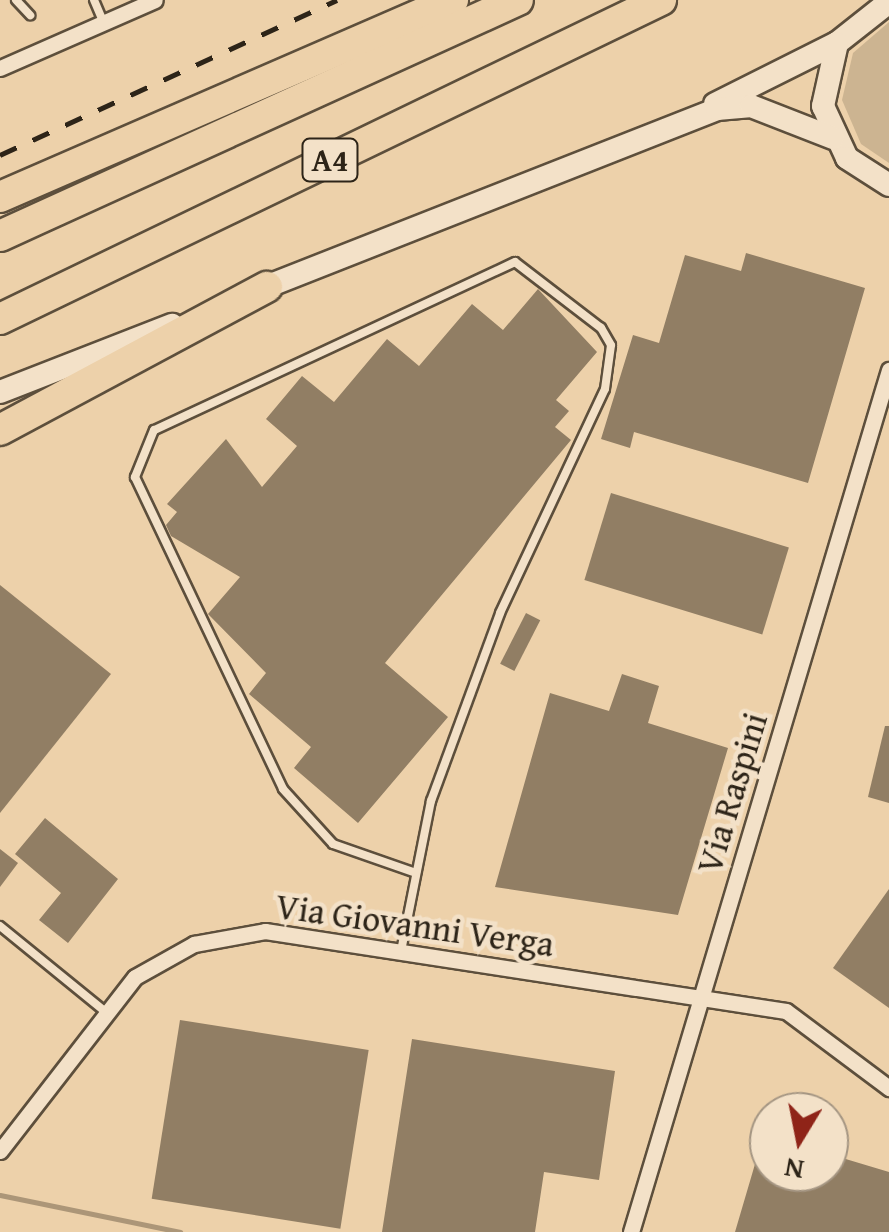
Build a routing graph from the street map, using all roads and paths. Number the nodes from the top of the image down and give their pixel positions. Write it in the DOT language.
graph roads {
  1 [pos="16,0"];
  2 [pos="94,0"];
  3 [pos="155,0"];
  4 [pos="453,0"];
  5 [pos="518,0"];
  6 [pos="660,0"];
  7 [pos="889,2"];
  8 [pos="30,15"];
  9 [pos="104,23"];
  10 [pos="837,43"];
  11 [pos="0,68"];
  12 [pos="682,120"];
  13 [pos="833,138"];
  14 [pos="889,186"];
  15 [pos="0,197"];
  16 [pos="0,236"];
  17 [pos="266,287"];
  18 [pos="0,319"];
  19 [pos="889,370"];
  20 [pos="0,392"];
  21 [pos="0,430"];
  22 [pos="416,873"];
  23 [pos="0,926"];
  24 [pos="401,950"];
  25 [pos="701,998"];
  26 [pos="106,1012"];
  27 [pos="889,1088"];
  28 [pos="0,1151"];
  29 [pos="632,1232"];
  1 -- 8 [label="lane"];
  2 -- 9 [label="lane"];
  3 -- 9 [label="street"];
  4 -- 15 [label="highway"];
  5 -- 16 [label="highway, A4"];
  6 -- 18 [label="highway, A4"];
  7 -- 10 [label="main road"];
  9 -- 11 [label="street"];
  10 -- 12 [label="main road"];
  10 -- 13 [label="main road"];
  12 -- 13 [label="main road"];
  12 -- 17 [label="main road"];
  13 -- 14 [label="main road"];
  17 -- 20 [label="main road"];
  17 -- 21 [label="highway"];
  19 -- 25 [label="street, Via Raspini"];
  22 -- 22 [label="lane"];
  22 -- 24 [label="lane"];
  23 -- 26 [label="lane"];
  24 -- 25 [label="street, Via Giovanni Verga"];
  24 -- 26 [label="street, Via Giovanni Verga"];
  25 -- 27 [label="street, Via Giovanni Verga"];
  25 -- 29 [label="street, Via Raspini"];
  26 -- 28 [label="street, Via Giovanni Verga"];
}
